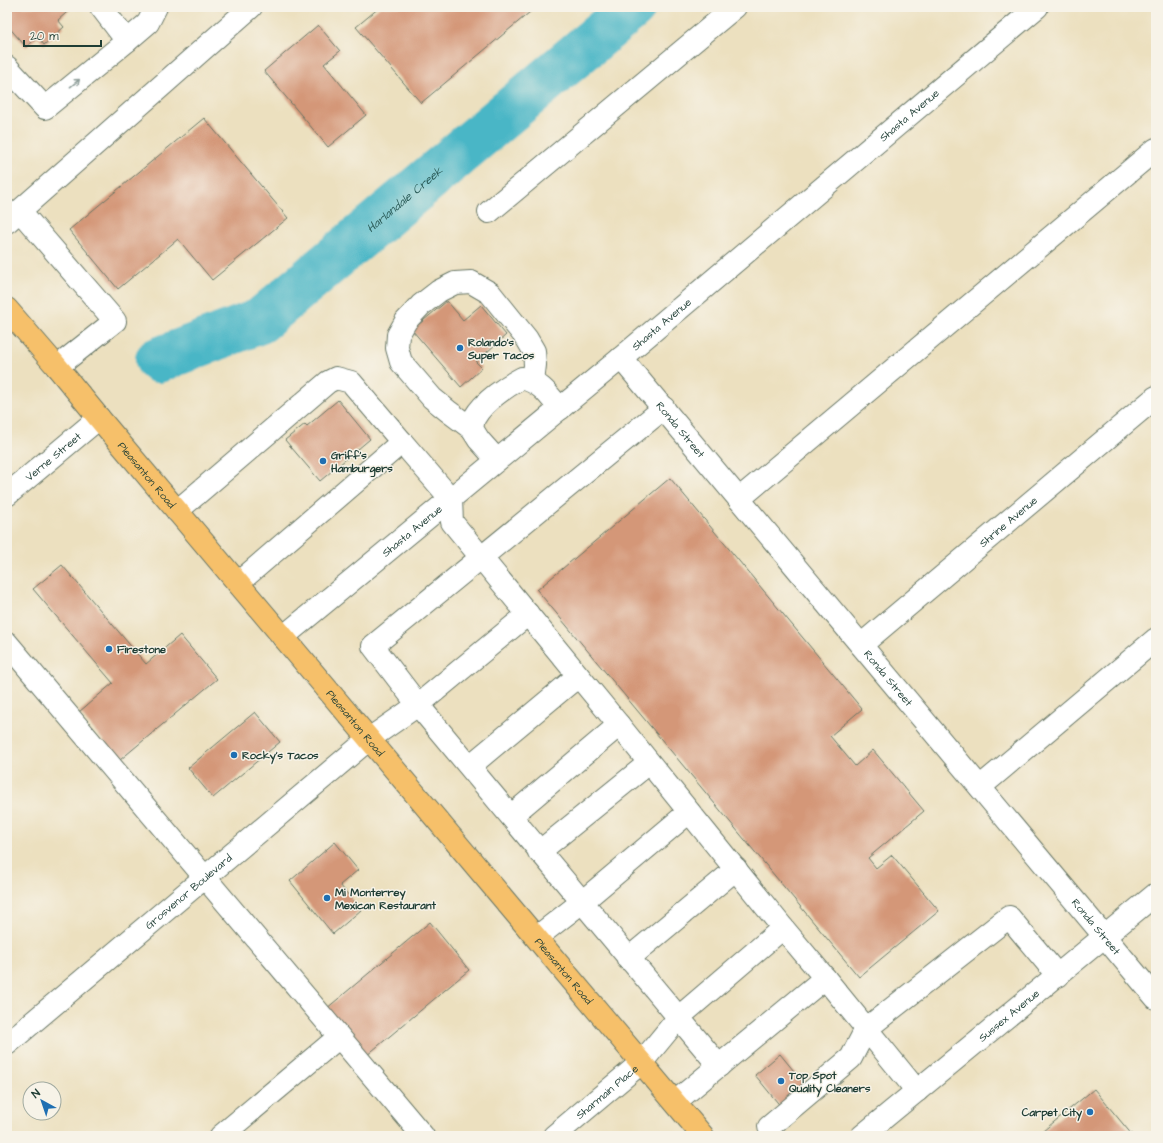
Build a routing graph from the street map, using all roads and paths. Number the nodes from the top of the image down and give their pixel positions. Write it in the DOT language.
graph roads {
  1 [pos="101,7"];
  2 [pos="156,7"];
  3 [pos="251,7"];
  4 [pos="735,7"];
  5 [pos="1037,7"];
  6 [pos="127,41"];
  7 [pos="7,67"];
  8 [pos="1156,149"];
  9 [pos="489,212"];
  10 [pos="14,216"];
  11 [pos="7,309"];
  12 [pos="621,358"];
  13 [pos="57,367"];
  14 [pos="533,381"];
  15 [pos="1156,397"];
  16 [pos="664,408"];
  17 [pos="560,409"];
  18 [pos="99,418"];
  19 [pos="472,429"];
  20 [pos="402,442"];
  21 [pos="497,460"];
  22 [pos="7,495"];
  23 [pos="451,499"];
  24 [pos="739,499"];
  25 [pos="177,511"];
  26 [pos="482,558"];
  27 [pos="238,583"];
  28 [pos="528,614"];
  29 [pos="283,637"];
  30 [pos="1156,639"];
  31 [pos="7,643"];
  32 [pos="860,645"];
  33 [pos="578,676"];
  34 [pos="418,704"];
  35 [pos="618,725"];
  36 [pos="369,739"];
  37 [pos="649,763"];
  38 [pos="470,766"];
  39 [pos="980,787"];
  40 [pos="689,812"];
  41 [pos="511,816"];
  42 [pos="539,852"];
  43 [pos="736,869"];
  44 [pos="205,877"];
  45 [pos="1156,894"];
  46 [pos="582,902"];
  47 [pos="783,928"];
  48 [pos="537,937"];
  49 [pos="1105,937"];
  50 [pos="628,959"];
  51 [pos="1058,976"];
  52 [pos="825,978"];
  53 [pos="1156,998"];
  54 [pos="679,1017"];
  55 [pos="866,1029"];
  56 [pos="340,1037"];
  57 [pos="7,1044"];
  58 [pos="642,1062"];
  59 [pos="719,1066"];
  60 [pos="917,1091"];
  61 [pos="675,1102"];
  62 [pos="769,1127"];
  63 [pos="221,1136"];
  64 [pos="423,1136"];
  65 [pos="554,1136"];
  66 [pos="704,1136"];
  67 [pos="862,1136"];
  1 -- 6 [label="street"];
  2 -- 6 [label="street"];
  3 -- 10 [label="street"];
  4 -- 9 [label="street"];
  5 -- 12 [label="street, Shasta Avenue"];
  7 -- 6 [label="street, one-way"];
  8 -- 24 [label="street"];
  10 -- 13 [label="street"];
  11 -- 13 [label="main road, Pleasanton Road"];
  12 -- 16 [label="street, Ronda Street"];
  12 -- 17 [label="street, Shasta Avenue"];
  13 -- 18 [label="main road, Pleasanton Road"];
  14 -- 17 [label="street"];
  14 -- 19 [label="street"];
  14 -- 19 [label="street"];
  15 -- 32 [label="street, Shrine Avenue"];
  16 -- 24 [label="street, Ronda Street"];
  16 -- 26 [label="street"];
  17 -- 21 [label="street, Shasta Avenue"];
  18 -- 22 [label="street, Verne Street"];
  18 -- 25 [label="main road, Pleasanton Road"];
  19 -- 21 [label="street"];
  20 -- 23 [label="street"];
  20 -- 25 [label="street"];
  20 -- 27 [label="street"];
  21 -- 23 [label="street, Shasta Avenue"];
  23 -- 26 [label="street"];
  23 -- 29 [label="street, Shasta Avenue"];
  24 -- 32 [label="street, Ronda Street"];
  25 -- 27 [label="main road, Pleasanton Road"];
  26 -- 28 [label="street"];
  26 -- 34 [label="street"];
  27 -- 29 [label="main road, Pleasanton Road"];
  28 -- 33 [label="street"];
  28 -- 34 [label="street, Grosvenor Boulevard"];
  29 -- 36 [label="main road, Pleasanton Road"];
  30 -- 39 [label="street"];
  31 -- 44 [label="street"];
  32 -- 39 [label="street, Ronda Street"];
  33 -- 35 [label="street"];
  33 -- 38 [label="street"];
  34 -- 36 [label="street, Grosvenor Boulevard"];
  34 -- 38 [label="street"];
  35 -- 37 [label="street"];
  35 -- 41 [label="street"];
  36 -- 44 [label="street, Grosvenor Boulevard"];
  36 -- 48 [label="main road, Pleasanton Road"];
  37 -- 40 [label="street"];
  37 -- 42 [label="street"];
  38 -- 41 [label="street"];
  39 -- 49 [label="street, Ronda Street"];
  40 -- 43 [label="street"];
  40 -- 46 [label="street"];
  41 -- 42 [label="street"];
  42 -- 46 [label="street"];
  43 -- 47 [label="street"];
  43 -- 50 [label="street"];
  44 -- 56 [label="street"];
  44 -- 57 [label="street, Grosvenor Boulevard"];
  45 -- 49 [label="street, Sussex Avenue"];
  46 -- 48 [label="street"];
  46 -- 50 [label="street"];
  47 -- 52 [label="street"];
  47 -- 54 [label="street, Sharmain Place"];
  48 -- 58 [label="main road, Pleasanton Road"];
  49 -- 51 [label="street, Sussex Avenue"];
  49 -- 53 [label="street, Ronda Street"];
  50 -- 54 [label="street"];
  51 -- 55 [label="street"];
  51 -- 60 [label="street, Sussex Avenue"];
  52 -- 55 [label="street"];
  52 -- 59 [label="street"];
  54 -- 58 [label="street, Sharmain Place"];
  54 -- 59 [label="street"];
  55 -- 60 [label="street"];
  55 -- 62 [label="street"];
  56 -- 63 [label="street"];
  56 -- 64 [label="street"];
  58 -- 61 [label="main road, Pleasanton Road"];
  58 -- 65 [label="street, Sharmain Place"];
  59 -- 61 [label="street"];
  60 -- 67 [label="street, Sussex Avenue"];
  61 -- 66 [label="main road, Pleasanton Road"];
}
